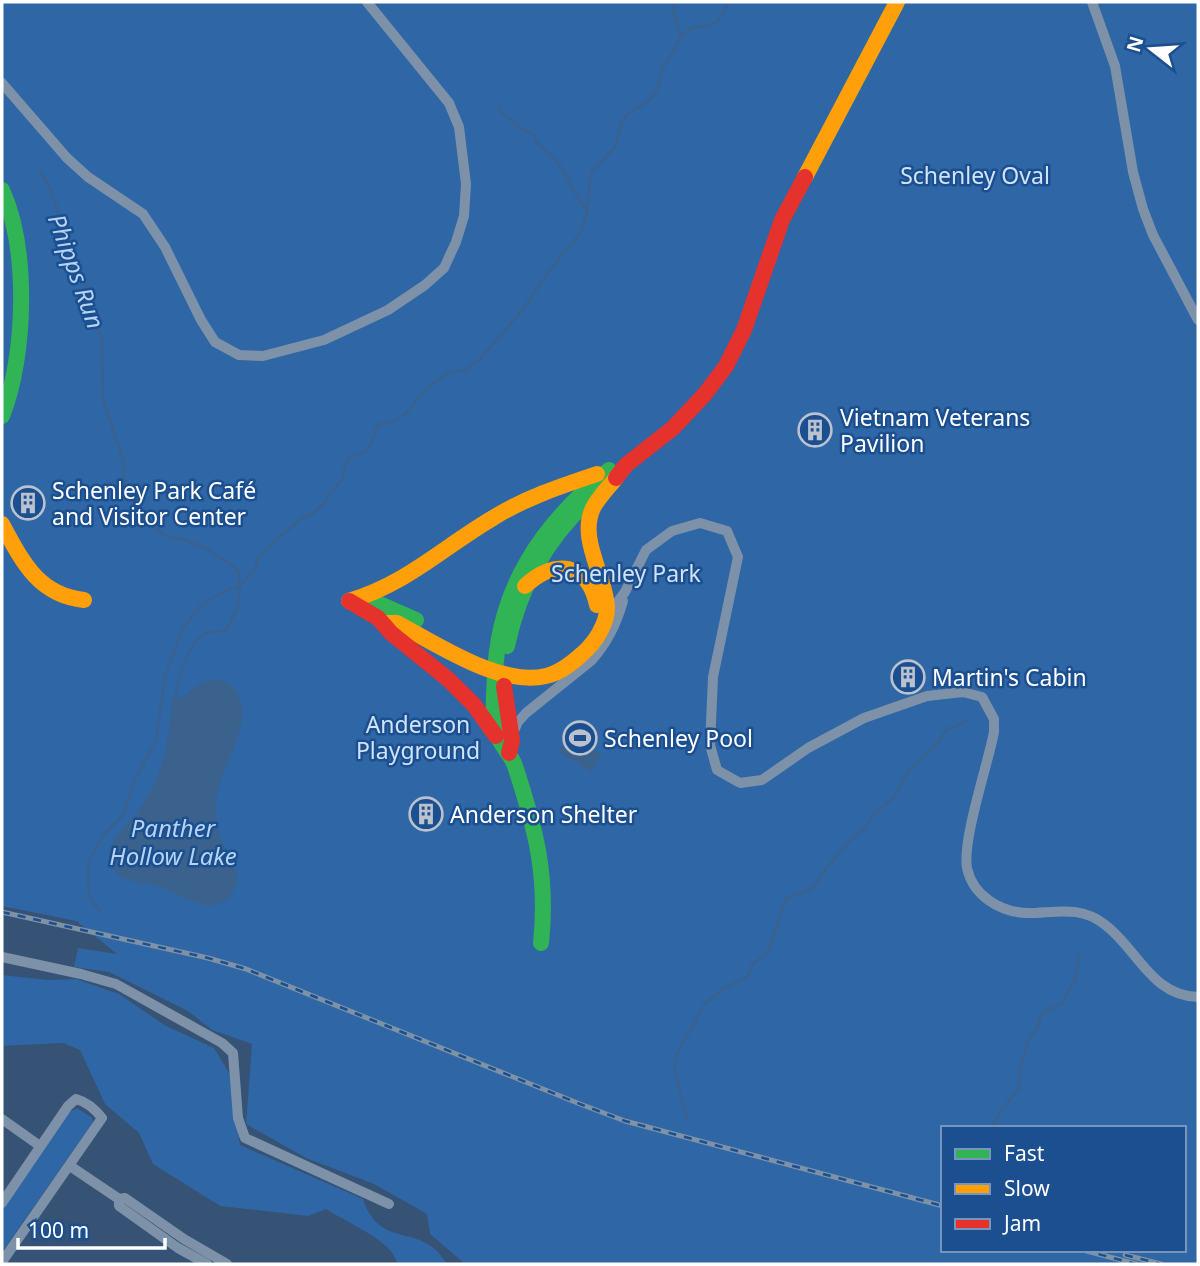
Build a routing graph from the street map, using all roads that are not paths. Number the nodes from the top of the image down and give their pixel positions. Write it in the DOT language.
graph roads {
  1 [pos="367,2"];
  2 [pos="897,2"];
  3 [pos="1092,2"];
  4 [pos="2,83"];
  5 [pos="2,190"];
  6 [pos="1198,320"];
  7 [pos="3,413"];
  8 [pos="610,476"];
  9 [pos="2,524"];
  10 [pos="400,583"];
  11 [pos="525,586"];
  12 [pos="625,592"];
  13 [pos="84,600"];
  14 [pos="388,616"];
  15 [pos="606,618"];
  16 [pos="502,641"];
  17 [pos="507,746"];
  18 [pos="541,943"];
  19 [pos="2,957"];
  20 [pos="1198,997"];
  21 [pos="2,1119"];
  22 [pos="40,1146"];
  23 [pos="70,1166"];
  24 [pos="119,1199"];
  25 [pos="2,1203"];
  26 [pos="389,1204"];
  27 [pos="187,1260"];
  28 [pos="2,1262"];
  29 [pos="207,1264"];
  30 [pos="227,1264"];
  1 -- 4 [label="street"];
  2 -- 8 [label="main road"];
  3 -- 6 [label="street"];
  5 -- 7 [label="main road"];
  8 -- 10 [label="main road"];
  8 -- 11 [label="main road"];
  8 -- 15 [label="main road"];
  8 -- 16 [label="main road"];
  9 -- 13 [label="main road"];
  10 -- 14 [label="main road"];
  10 -- 14 [label="main road"];
  11 -- 14 [label="main road"];
  11 -- 16 [label="main road"];
  12 -- 15 [label="street"];
  12 -- 17 [label="street"];
  12 -- 20 [label="street"];
  14 -- 15 [label="main road"];
  14 -- 17 [label="main road"];
  16 -- 17 [label="main road"];
  17 -- 18 [label="main road"];
  19 -- 26 [label="street"];
  21 -- 22 [label="street"];
  22 -- 23 [label="street"];
  22 -- 25 [label="street"];
  23 -- 24 [label="street"];
  23 -- 28 [label="street"];
  24 -- 27 [label="street"];
  24 -- 30 [label="street"];
  27 -- 29 [label="street"];
}
